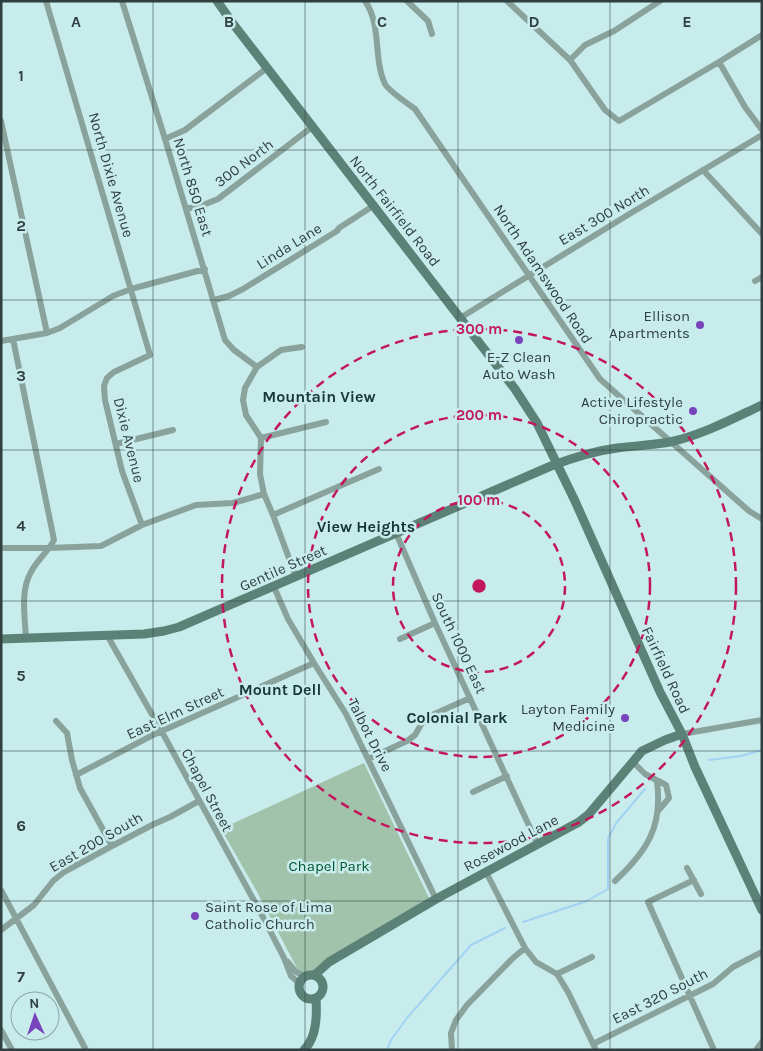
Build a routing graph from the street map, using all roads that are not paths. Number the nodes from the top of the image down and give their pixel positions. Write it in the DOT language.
graph roads {
  1 [pos="46,1"];
  2 [pos="122,1"];
  3 [pos="217,1"];
  4 [pos="365,1"];
  5 [pos="407,1"];
  6 [pos="659,2"];
  7 [pos="511,3"];
  8 [pos="432,34"];
  9 [pos="762,35"];
  10 [pos="570,60"];
  11 [pos="719,62"];
  12 [pos="267,68"];
  13 [pos="1,121"];
  14 [pos="312,127"];
  15 [pos="762,130"];
  16 [pos="762,135"];
  17 [pos="165,139"];
  18 [pos="703,170"];
  19 [pos="373,206"];
  20 [pos="186,210"];
  21 [pos="762,234"];
  22 [pos="205,269"];
  23 [pos="528,276"];
  24 [pos="131,289"];
  25 [pos="214,300"];
  26 [pos="460,318"];
  27 [pos="47,334"];
  28 [pos="13,339"];
  29 [pos="1,340"];
  30 [pos="302,347"];
  31 [pos="150,355"];
  32 [pos="257,367"];
  33 [pos="762,405"];
  34 [pos="326,422"];
  35 [pos="173,430"];
  36 [pos="261,438"];
  37 [pos="546,442"];
  38 [pos="670,442"];
  39 [pos="116,444"];
  40 [pos="557,464"];
  41 [pos="379,470"];
  42 [pos="264,494"];
  43 [pos="273,515"];
  44 [pos="762,519"];
  45 [pos="142,525"];
  46 [pos="396,533"];
  47 [pos="1,548"];
  48 [pos="49,548"];
  49 [pos="296,577"];
  50 [pos="274,586"];
  51 [pos="435,622"];
  52 [pos="107,635"];
  53 [pos="26,638"];
  54 [pos="1,639"];
  55 [pos="400,639"];
  56 [pos="314,663"];
  57 [pos="470,698"];
  58 [pos="56,720"];
  59 [pos="762,720"];
  60 [pos="162,732"];
  61 [pos="682,734"];
  62 [pos="368,759"];
  63 [pos="633,762"];
  64 [pos="76,775"];
  65 [pos="507,776"];
  66 [pos="657,781"];
  67 [pos="473,792"];
  68 [pos="199,801"];
  69 [pos="657,812"];
  70 [pos="538,845"];
  71 [pos="112,846"];
  72 [pos="687,868"];
  73 [pos="486,872"];
  74 [pos="694,880"];
  75 [pos="615,881"];
  76 [pos="1,890"];
  77 [pos="701,894"];
  78 [pos="436,899"];
  79 [pos="762,910"];
  80 [pos="16,919"];
  81 [pos="1,930"];
  82 [pos="525,948"];
  83 [pos="762,952"];
  84 [pos="337,957"];
  85 [pos="592,957"];
  86 [pos="557,974"];
  87 [pos="306,978"];
  88 [pos="323,982"];
  89 [pos="690,996"];
  90 [pos="313,998"];
  91 [pos="1,1030"];
  92 [pos="762,1042"];
  93 [pos="595,1047"];
  94 [pos="12,1050"];
  95 [pos="86,1050"];
  96 [pos="304,1050"];
  97 [pos="452,1050"];
  98 [pos="714,1050"];
  99 [pos="756,1050"];
  1 -- 24 [label="street, North Dixie Avenue"];
  2 -- 17 [label="street, North 850 East"];
  3 -- 12 [label="main road, North Fairfield Road"];
  4 -- 23 [label="street, North Adamswood Road"];
  5 -- 8 [label="street"];
  6 -- 10 [label="street"];
  7 -- 10 [label="street"];
  9 -- 11 [label="street"];
  10 -- 11 [label="street"];
  11 -- 15 [label="street"];
  12 -- 14 [label="main road, North Fairfield Road"];
  12 -- 17 [label="street"];
  13 -- 27 [label="street"];
  14 -- 19 [label="main road, North Fairfield Road"];
  14 -- 20 [label="street, 300 North"];
  16 -- 18 [label="street, East 300 North"];
  17 -- 20 [label="street, North 850 East"];
  18 -- 21 [label="street"];
  18 -- 23 [label="street, East 300 North"];
  19 -- 25 [label="street, Linda Lane"];
  19 -- 26 [label="main road, North Fairfield Road"];
  20 -- 22 [label="street, North 850 East"];
  22 -- 24 [label="street"];
  22 -- 25 [label="street, North 850 East"];
  23 -- 26 [label="street, East 300 North"];
  23 -- 38 [label="street, North Adamswood Road"];
  24 -- 27 [label="street"];
  24 -- 31 [label="street, North Dixie Avenue"];
  25 -- 32 [label="street, North 850 East"];
  26 -- 37 [label="main road, North Fairfield Road"];
  27 -- 28 [label="street"];
  28 -- 29 [label="street"];
  28 -- 48 [label="street"];
  30 -- 32 [label="street"];
  31 -- 39 [label="street, Dixie Avenue"];
  32 -- 36 [label="street"];
  33 -- 38 [label="main road, Gentile Street"];
  34 -- 36 [label="street"];
  35 -- 39 [label="street"];
  36 -- 42 [label="street"];
  37 -- 40 [label="main road, Fairfield Road"];
  38 -- 40 [label="main road, Gentile Street"];
  38 -- 44 [label="street, North Adamswood Road"];
  39 -- 45 [label="street, Dixie Avenue"];
  40 -- 46 [label="main road, Gentile Street"];
  40 -- 61 [label="main road, Fairfield Road"];
  41 -- 43 [label="street"];
  42 -- 43 [label="street"];
  42 -- 45 [label="street"];
  43 -- 49 [label="street"];
  45 -- 48 [label="street"];
  46 -- 49 [label="main road, Gentile Street"];
  46 -- 51 [label="street, South 1000 East"];
  47 -- 48 [label="street"];
  48 -- 53 [label="street"];
  49 -- 50 [label="main road, Gentile Street"];
  50 -- 52 [label="main road, Gentile Street"];
  50 -- 56 [label="street, Talbot Drive"];
  51 -- 55 [label="street"];
  51 -- 57 [label="street, South 1000 East"];
  52 -- 53 [label="main road, Gentile Street"];
  52 -- 60 [label="street, Chapel Street"];
  53 -- 54 [label="main road, Gentile Street"];
  56 -- 60 [label="street, East Elm Street"];
  56 -- 62 [label="street, Talbot Drive"];
  57 -- 62 [label="street"];
  57 -- 65 [label="street, South 1000 East"];
  58 -- 64 [label="street"];
  59 -- 61 [label="street"];
  60 -- 64 [label="street, East Elm Street"];
  60 -- 68 [label="street, Chapel Street"];
  61 -- 63 [label="main road, Rosewood Lane"];
  61 -- 79 [label="main road, Fairfield Road"];
  62 -- 78 [label="street, Talbot Drive"];
  63 -- 66 [label="street"];
  63 -- 70 [label="main road, Rosewood Lane"];
  64 -- 71 [label="street"];
  65 -- 67 [label="street"];
  65 -- 70 [label="street, South 1000 East"];
  66 -- 69 [label="street"];
  66 -- 69 [label="street"];
  68 -- 71 [label="street, East 200 South"];
  68 -- 87 [label="street, Chapel Street"];
  69 -- 75 [label="street"];
  70 -- 73 [label="main road, Rosewood Lane"];
  71 -- 80 [label="street, East 200 South"];
  72 -- 74 [label="street"];
  73 -- 78 [label="main road, Rosewood Lane"];
  73 -- 82 [label="street"];
  74 -- 77 [label="street"];
  74 -- 89 [label="street"];
  76 -- 80 [label="street"];
  78 -- 84 [label="main road, Rosewood Lane"];
  80 -- 81 [label="street, East 200 South"];
  80 -- 95 [label="street"];
  82 -- 86 [label="street"];
  82 -- 97 [label="street"];
  83 -- 89 [label="street, East 320 South"];
  84 -- 87 [label="main road, Rosewood Lane"];
  84 -- 88 [label="main road, Rosewood Lane"];
  85 -- 86 [label="street"];
  86 -- 93 [label="street"];
  87 -- 88 [label="main road"];
  87 -- 90 [label="main road"];
  88 -- 90 [label="main road"];
  89 -- 93 [label="street, East 320 South"];
  89 -- 98 [label="street"];
  90 -- 96 [label="main road"];
  91 -- 94 [label="street"];
  92 -- 99 [label="street"];
}
